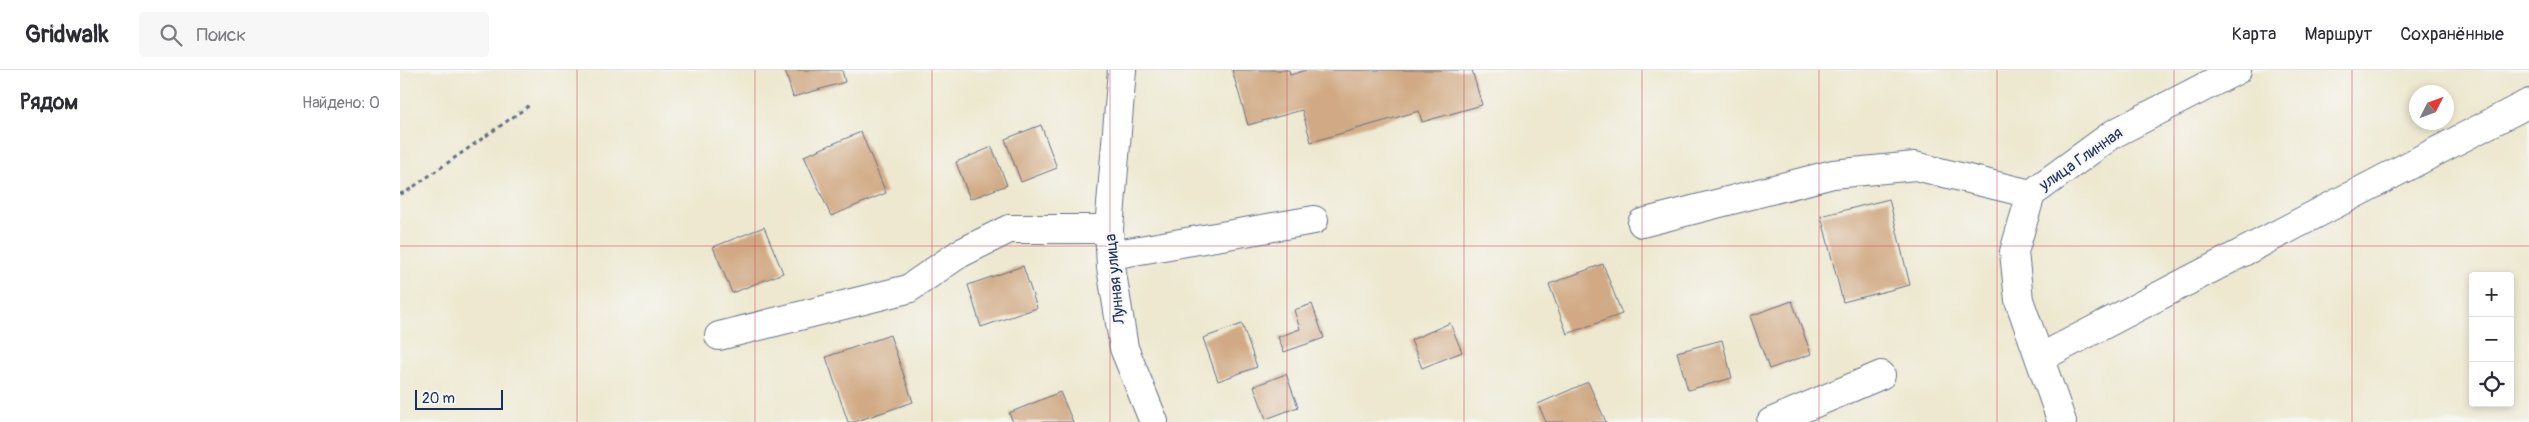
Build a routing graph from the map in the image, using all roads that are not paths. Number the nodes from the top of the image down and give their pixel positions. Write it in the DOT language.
graph roads {
  1 [pos="1122,70"];
  2 [pos="2237,70"];
  3 [pos="2529,103"];
  4 [pos="2031,194"];
  5 [pos="1314,220"];
  6 [pos="1642,223"];
  7 [pos="1110,242"];
  8 [pos="719,336"];
  9 [pos="2040,358"];
  10 [pos="1881,374"];
  11 [pos="1154,422"];
  12 [pos="1771,422"];
  13 [pos="2062,422"];
  1 -- 7 [label="street, Лунная улица"];
  2 -- 4 [label="street, улица Глинная"];
  3 -- 9 [label="street"];
  4 -- 6 [label="street"];
  4 -- 9 [label="street, улица Глинная"];
  5 -- 7 [label="street"];
  7 -- 8 [label="street"];
  7 -- 11 [label="street, Лунная улица"];
  9 -- 13 [label="street, улица Глинная"];
  10 -- 12 [label="street"];
}
